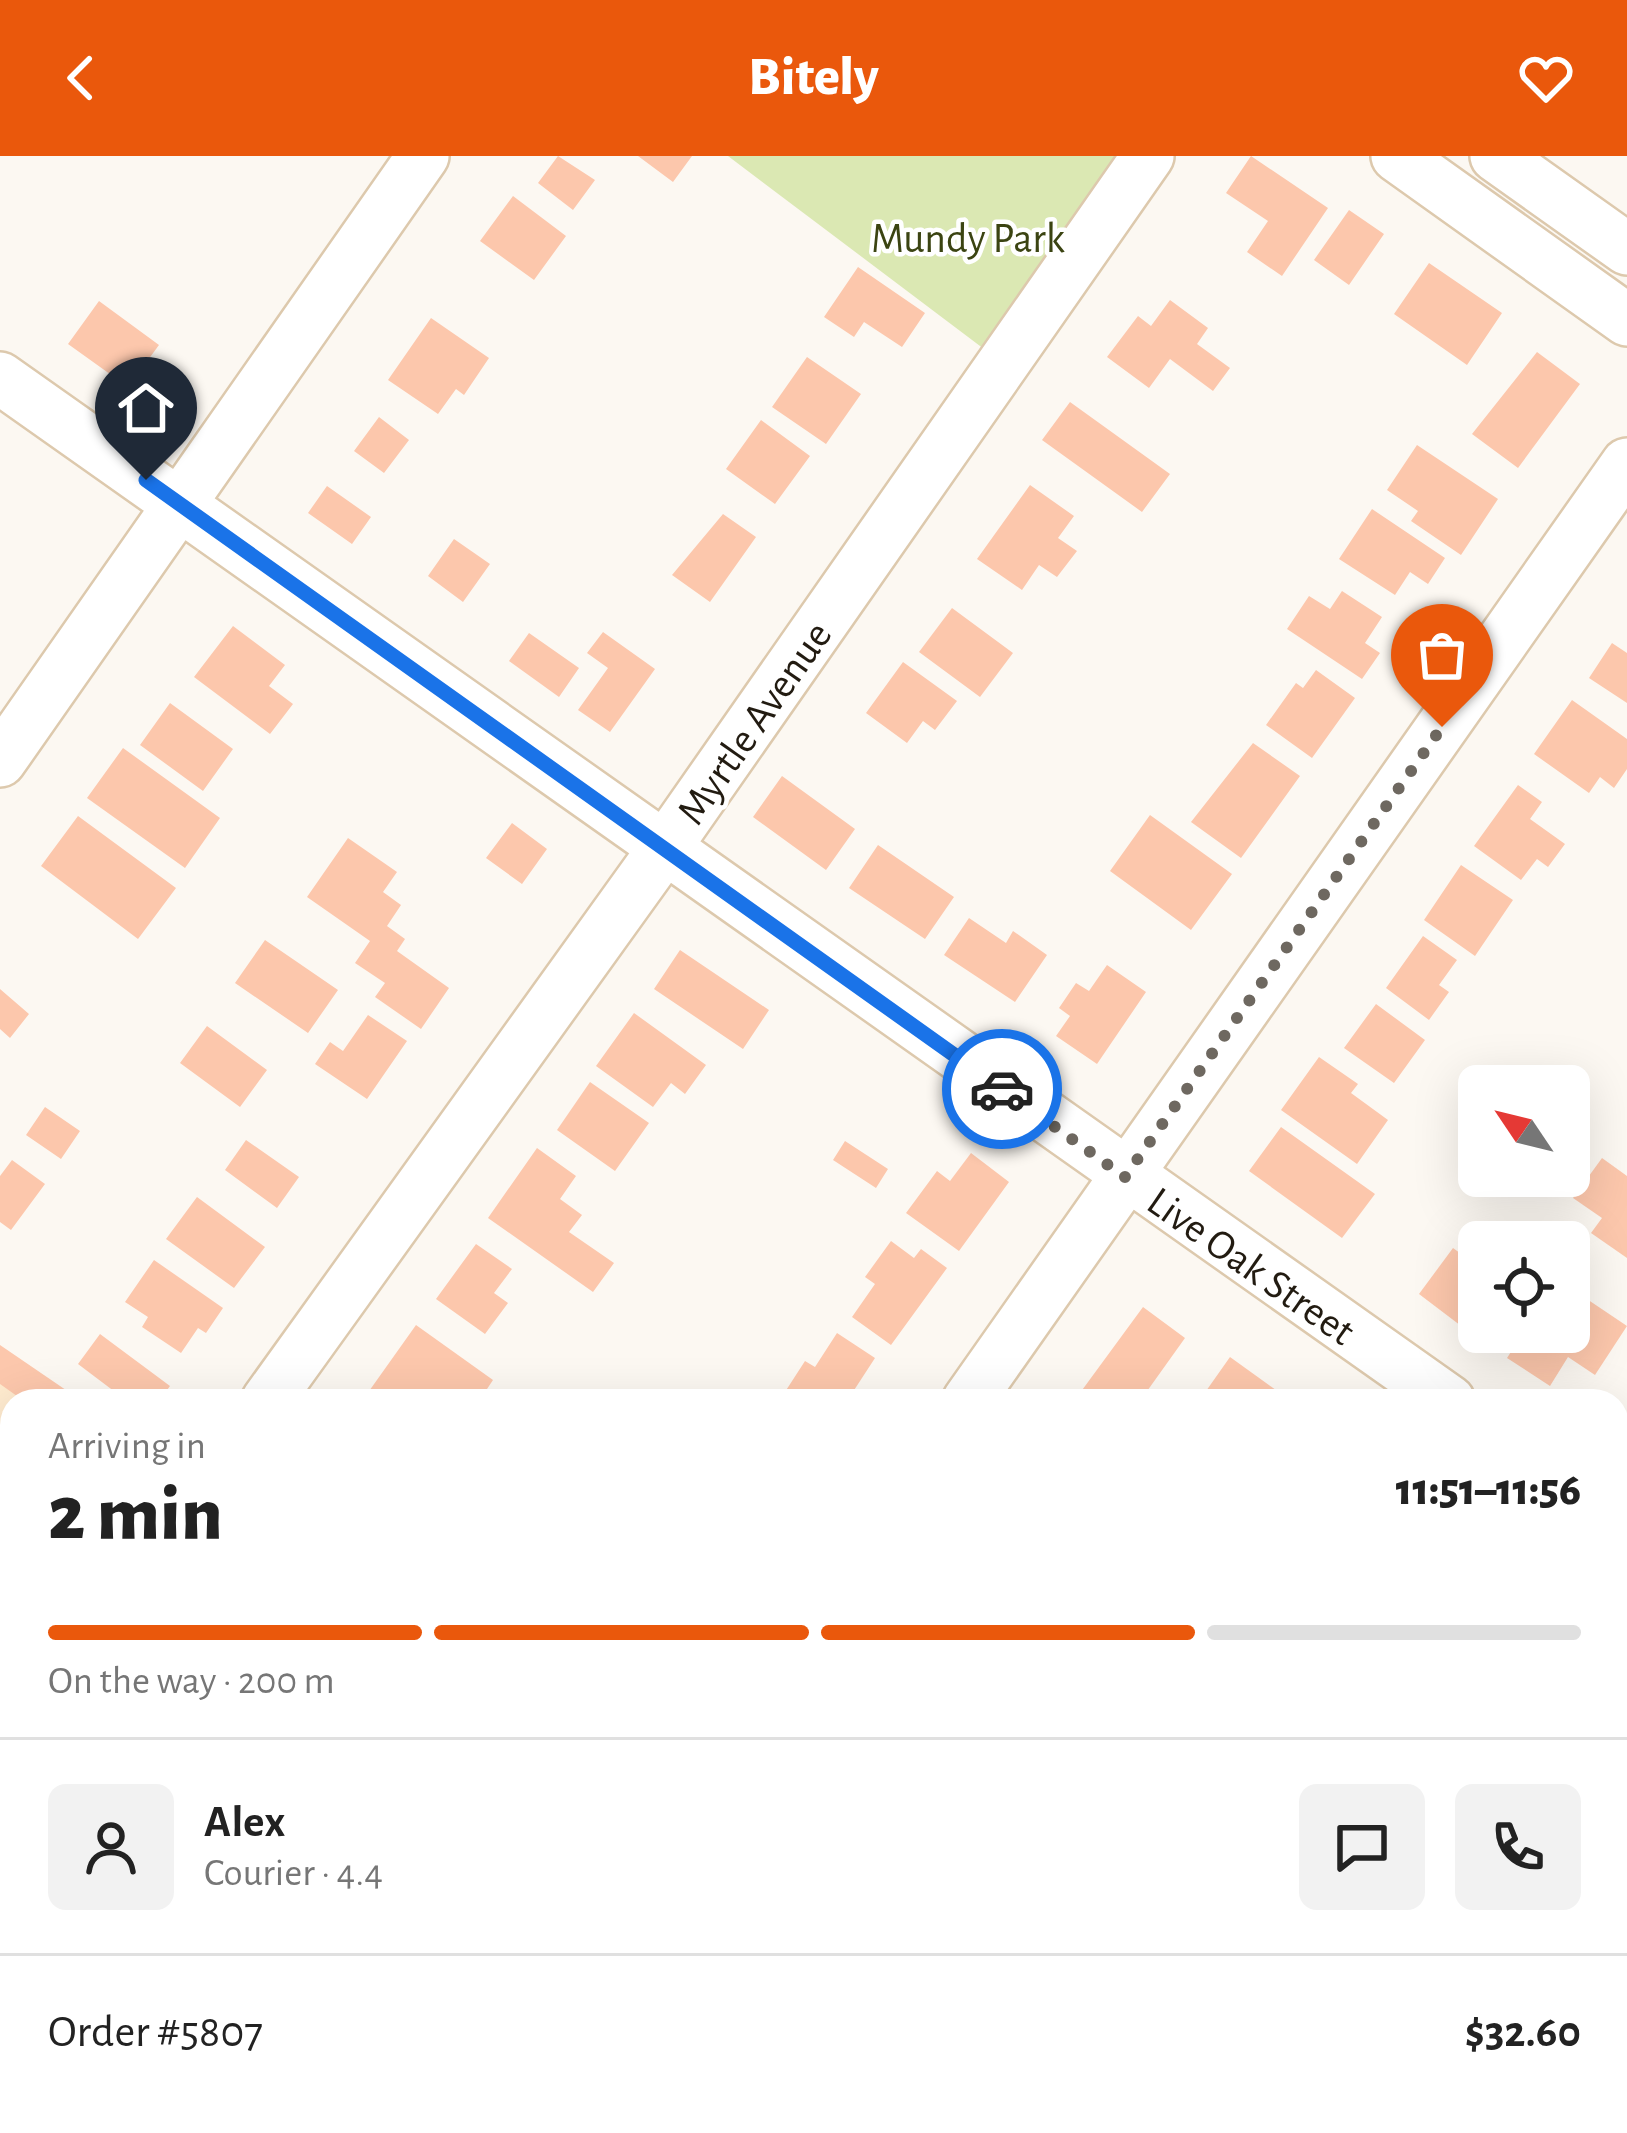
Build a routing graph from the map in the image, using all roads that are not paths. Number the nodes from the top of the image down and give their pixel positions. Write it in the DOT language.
graph roads {
  1 [pos="423,156"];
  2 [pos="1148,156"];
  3 [pos="1397,156"];
  4 [pos="1496,156"];
  5 [pos="1627,249"];
  6 [pos="1627,320"];
  7 [pos="0,378"];
  8 [pos="1627,464"];
  9 [pos="183,505"];
  10 [pos="0,760"];
  11 [pos="666,846"];
  12 [pos="1125,1177"];
  13 [pos="276,1389"];
  14 [pos="976,1389"];
  15 [pos="1432,1389"];
  1 -- 9 [label="street"];
  2 -- 11 [label="street, Myrtle Avenue"];
  3 -- 6 [label="street"];
  4 -- 5 [label="street"];
  7 -- 9 [label="street, Live Oak Street"];
  8 -- 12 [label="street"];
  9 -- 10 [label="street"];
  9 -- 11 [label="street, Live Oak Street"];
  11 -- 12 [label="street, Live Oak Street"];
  11 -- 13 [label="street, Myrtle Avenue"];
  12 -- 14 [label="street"];
  12 -- 15 [label="street, Live Oak Street"];
}
